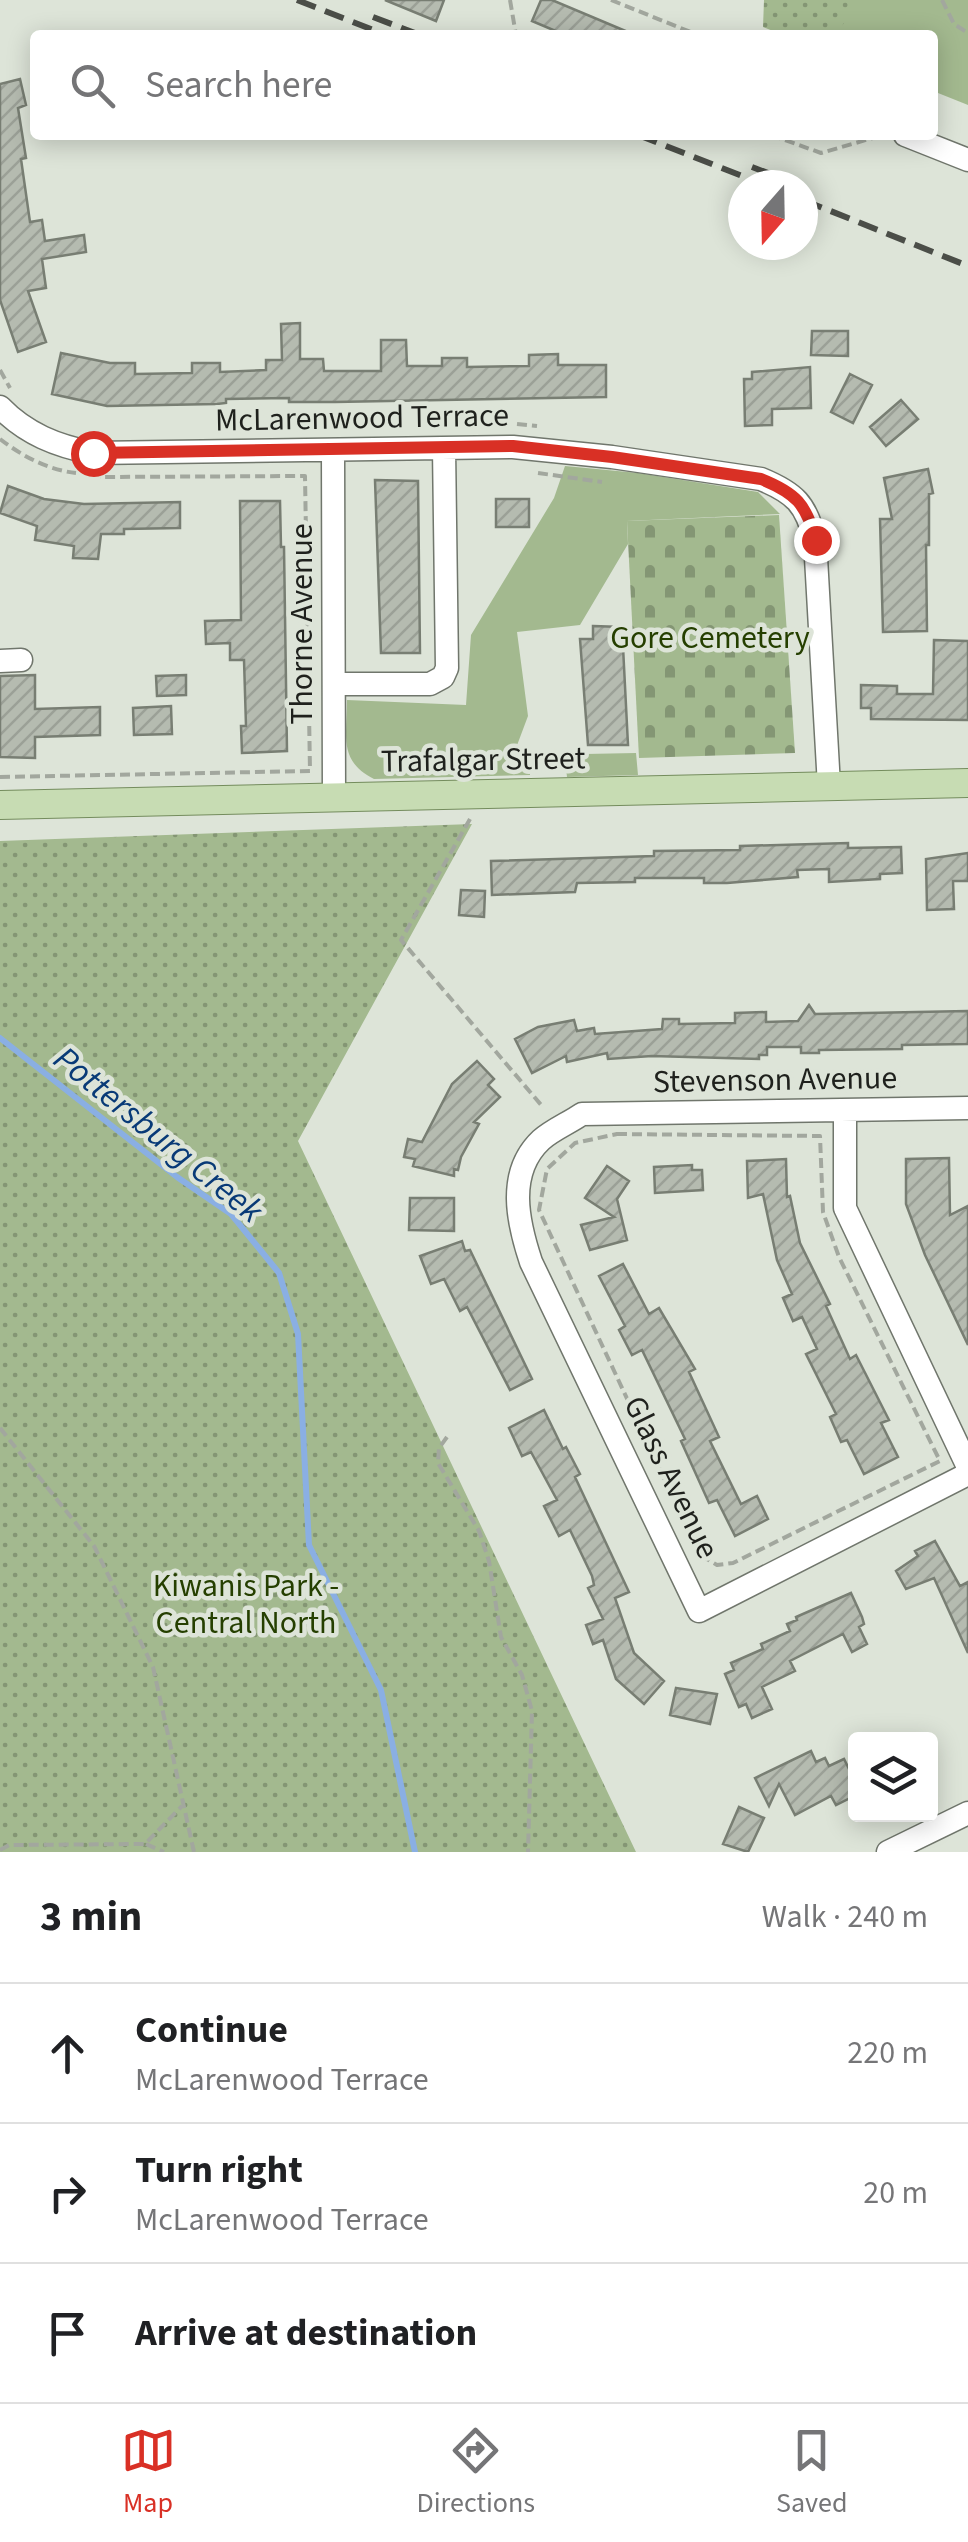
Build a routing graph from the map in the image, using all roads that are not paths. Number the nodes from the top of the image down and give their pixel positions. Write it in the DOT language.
graph roads {
  1 [pos="918,140"];
  2 [pos="968,160"];
  3 [pos="6,398"];
  4 [pos="442,436"];
  5 [pos="333,450"];
  6 [pos="334,684"];
  7 [pos="968,784"];
  8 [pos="829,786"];
  9 [pos="334,797"];
  10 [pos="0,805"];
  11 [pos="968,1108"];
  12 [pos="845,1110"];
  13 [pos="582,1114"];
  14 [pos="968,1470"];
  15 [pos="968,1812"];
  16 [pos="888,1852"];
  1 -- 2 [label="street"];
  3 -- 5 [label="street, McLarenwood Terrace"];
  4 -- 5 [label="street, McLarenwood Terrace"];
  4 -- 6 [label="street"];
  4 -- 8 [label="street, McLarenwood Terrace"];
  5 -- 6 [label="street, Thorne Avenue"];
  6 -- 9 [label="street, Thorne Avenue"];
  7 -- 8 [label="main road, Trafalgar Street"];
  8 -- 9 [label="main road, Trafalgar Street"];
  9 -- 10 [label="main road, Trafalgar Street"];
  11 -- 12 [label="street, Stevenson Avenue"];
  12 -- 13 [label="street, Stevenson Avenue"];
  12 -- 14 [label="street"];
  13 -- 14 [label="street, Glass Avenue"];
  15 -- 16 [label="street"];
}
